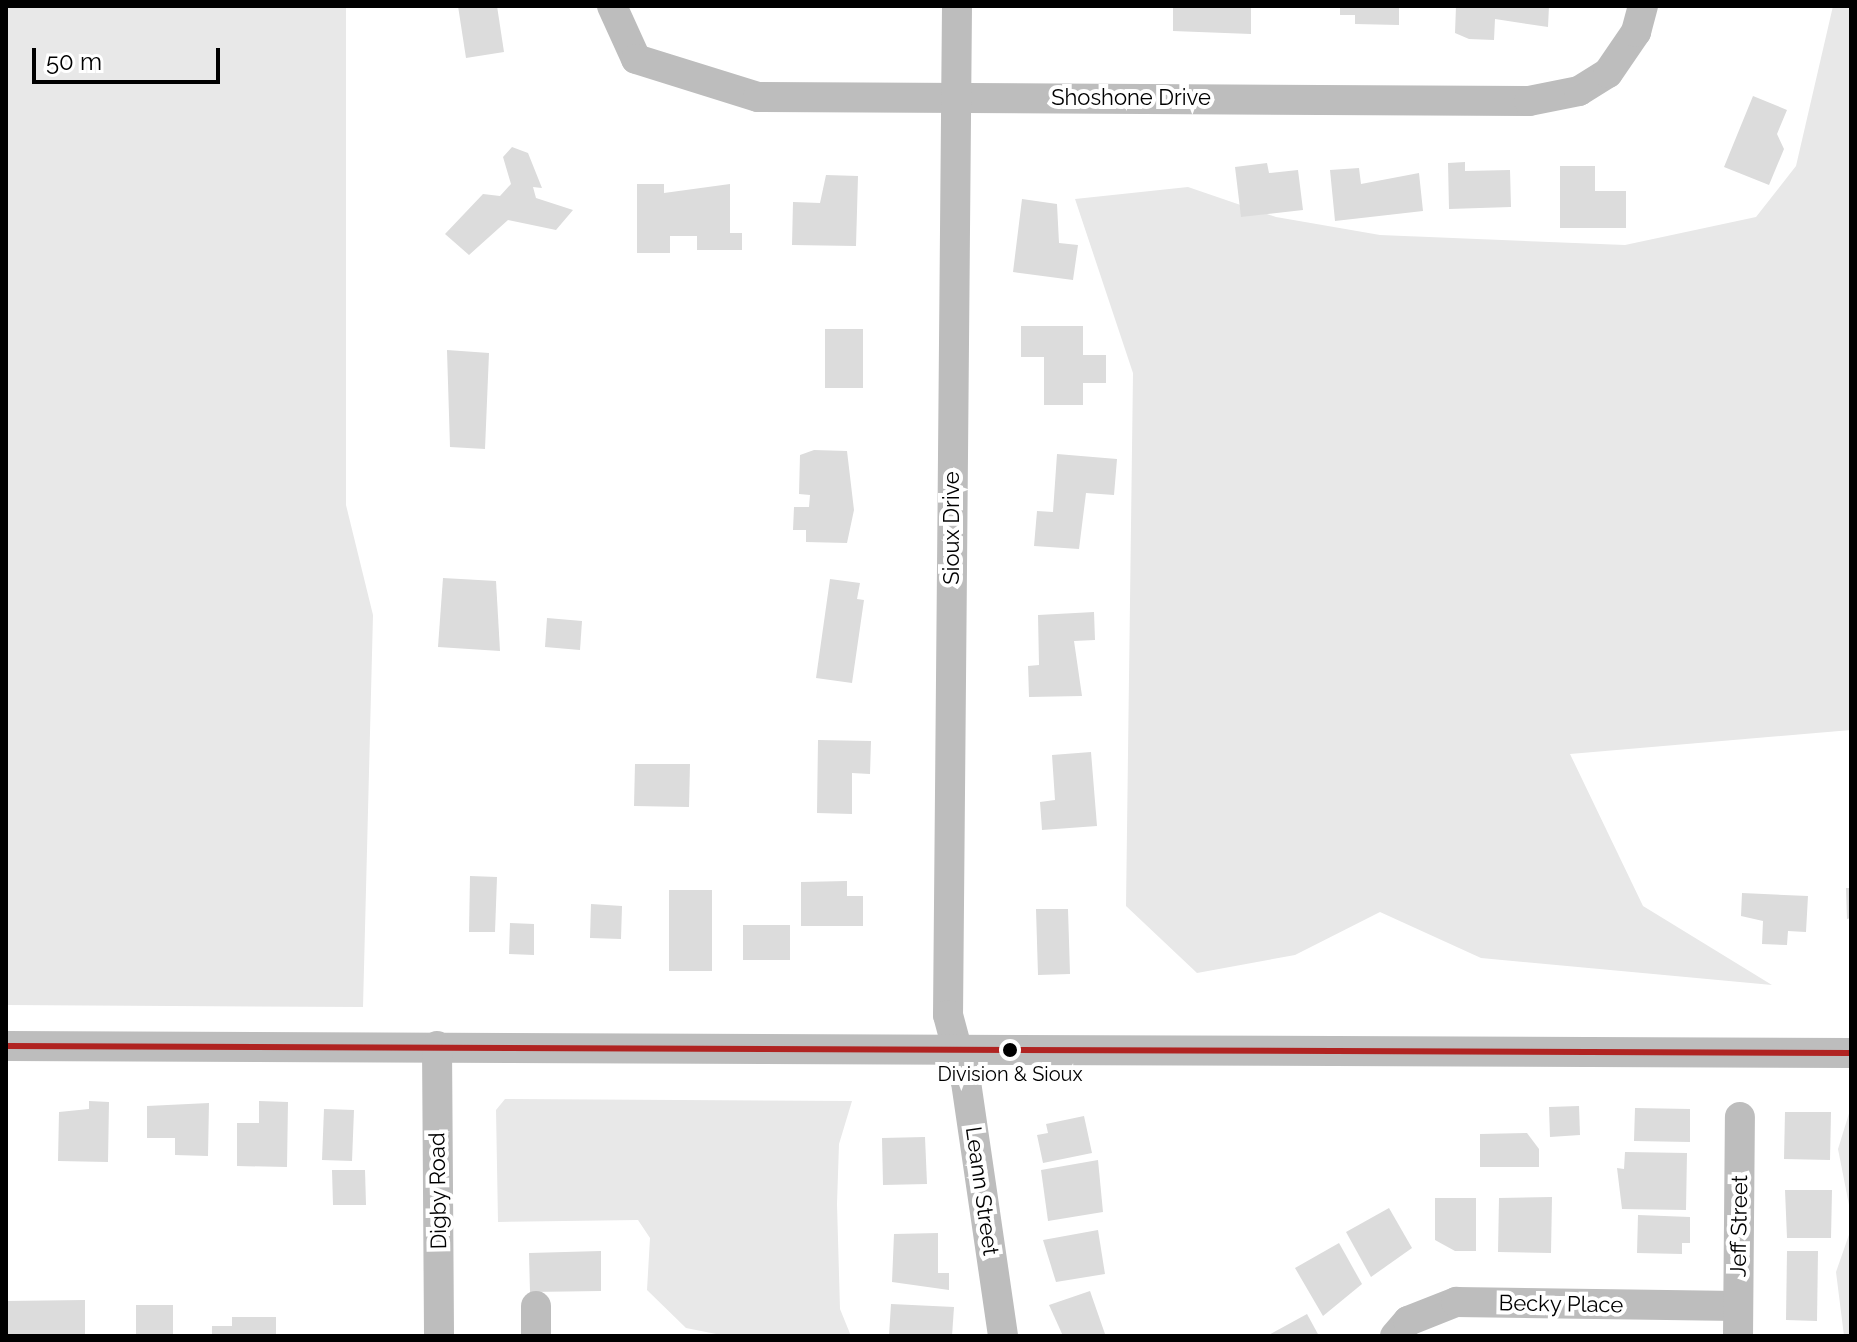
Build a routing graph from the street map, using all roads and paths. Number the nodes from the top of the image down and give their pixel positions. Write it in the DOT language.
graph roads {
  1 [pos="612,6"];
  2 [pos="957,6"];
  3 [pos="1643,6"];
  4 [pos="956,96"];
  5 [pos="6,1046"];
  6 [pos="437,1046"];
  7 [pos="957,1048"];
  8 [pos="1851,1053"];
  9 [pos="1740,1117"];
  10 [pos="536,1306"];
  11 [pos="1738,1321"];
  12 [pos="439,1336"];
  13 [pos="536,1336"];
  14 [pos="1003,1336"];
  15 [pos="1395,1336"];
  1 -- 4 [label="street, Shoshone Drive"];
  2 -- 4 [label="street, Sioux Drive"];
  3 -- 4 [label="street, Shoshone Drive"];
  4 -- 7 [label="street, Sioux Drive"];
  5 -- 6 [label="street"];
  6 -- 7 [label="street"];
  6 -- 12 [label="street, Digby Road"];
  7 -- 8 [label="street"];
  7 -- 14 [label="street, Leann Street"];
  9 -- 11 [label="street, Jeff Street"];
  10 -- 13 [label="street"];
  11 -- 15 [label="street, Becky Place"];
}
